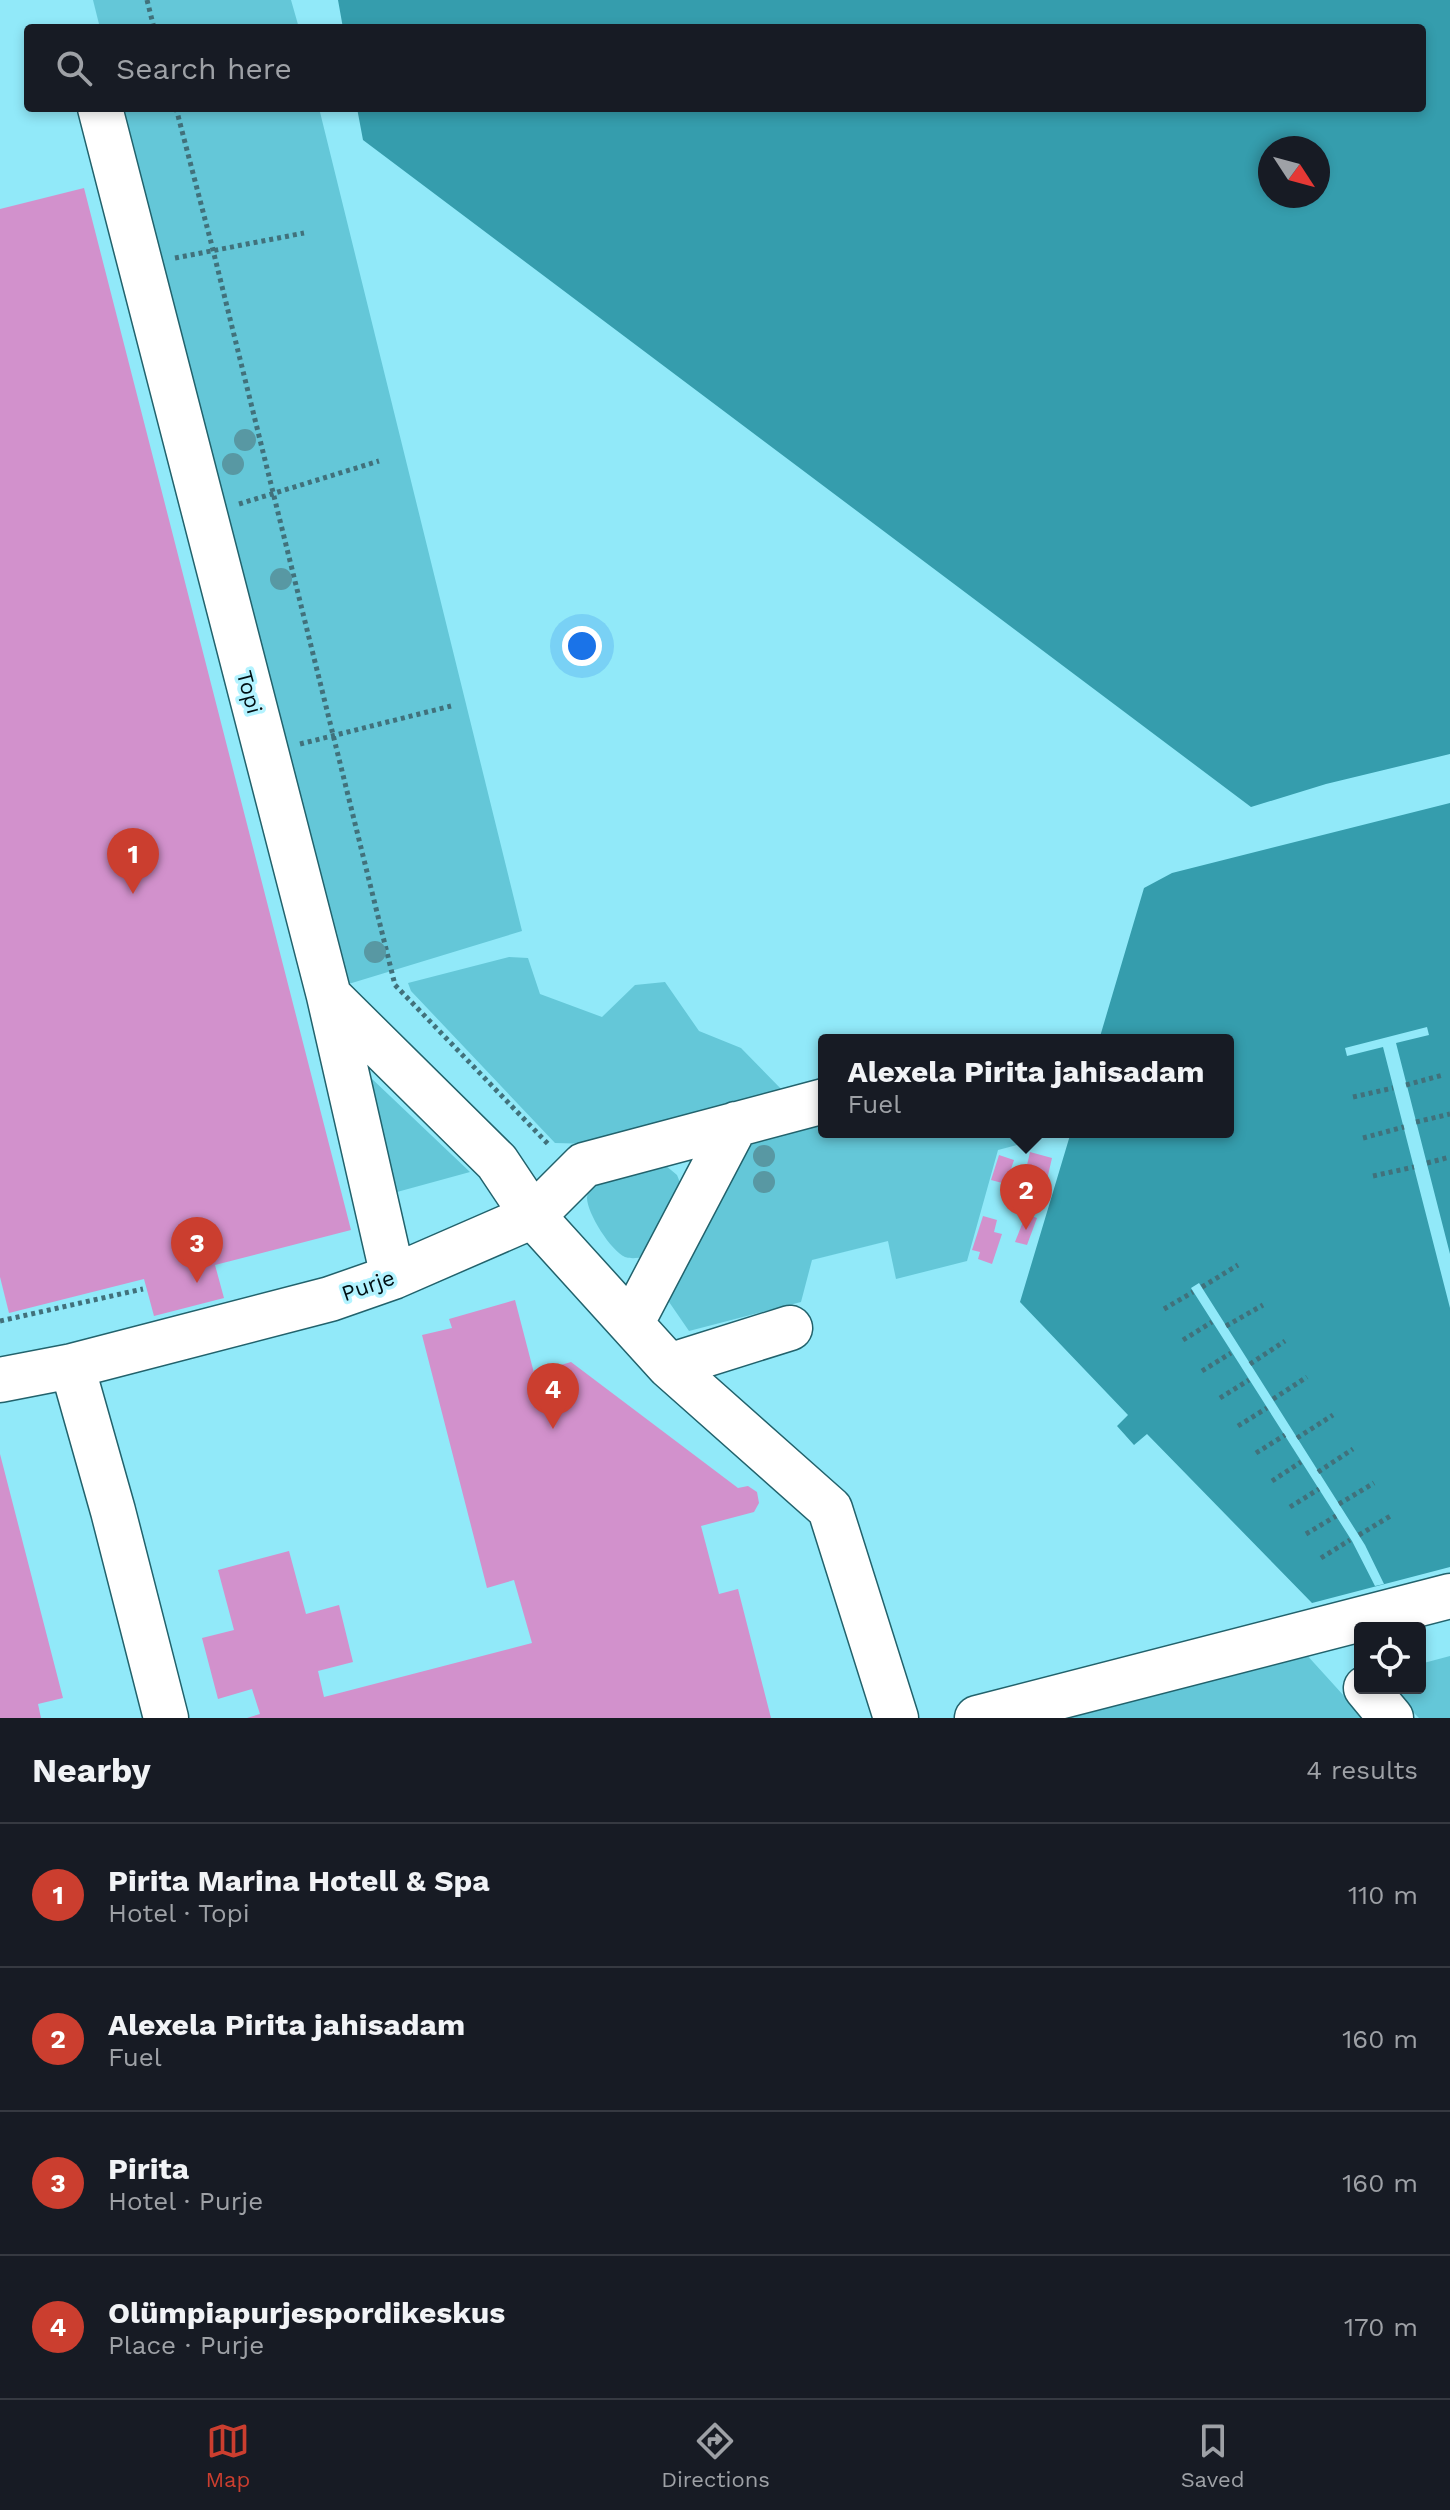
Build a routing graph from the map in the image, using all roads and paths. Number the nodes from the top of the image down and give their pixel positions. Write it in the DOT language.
graph roads {
  1 [pos="147,0"];
  2 [pos="153,24"];
  3 [pos="101,112"];
  4 [pos="177,112"];
  5 [pos="304,233"];
  6 [pos="213,250"];
  7 [pos="140,265"];
  8 [pos="379,461"];
  9 [pos="273,494"];
  10 [pos="205,515"];
  11 [pos="451,706"];
  12 [pos="333,735"];
  13 [pos="266,752"];
  14 [pos="329,996"];
  15 [pos="1443,1075"];
  16 [pos="1406,1085"];
  17 [pos="1393,1088"];
  18 [pos="1353,1097"];
  19 [pos="818,1103"];
  20 [pos="1450,1114"];
  21 [pos="1416,1122"];
  22 [pos="736,1124"];
  23 [pos="1404,1127"];
  24 [pos="1363,1138"];
  25 [pos="1450,1157"];
  26 [pos="1427,1163"];
  27 [pos="1414,1167"];
  28 [pos="576,1173"];
  29 [pos="1373,1176"];
  30 [pos="533,1216"];
  31 [pos="1238,1265"];
  32 [pos="393,1277"];
  33 [pos="1202,1287"];
  34 [pos="143,1289"];
  35 [pos="1193,1292"];
  36 [pos="1263,1305"];
  37 [pos="1164,1309"];
  38 [pos="0,1321"];
  39 [pos="1212,1322"];
  40 [pos="631,1324"];
  41 [pos="1226,1326"];
  42 [pos="790,1328"];
  43 [pos="1183,1340"];
  44 [pos="1285,1341"];
  45 [pos="1231,1353"];
  46 [pos="1250,1364"];
  47 [pos="72,1366"];
  48 [pos="669,1366"];
  49 [pos="1202,1371"];
  50 [pos="2,1372"];
  51 [pos="1307,1377"];
  52 [pos="1249,1380"];
  53 [pos="1220,1398"];
  54 [pos="1273,1399"];
  55 [pos="1267,1408"];
  56 [pos="1333,1415"];
  57 [pos="1238,1426"];
  58 [pos="1285,1435"];
  59 [pos="1297,1438"];
  60 [pos="1353,1449"];
  61 [pos="1256,1453"];
  62 [pos="1301,1462"];
  63 [pos="1318,1472"];
  64 [pos="1272,1481"];
  65 [pos="1374,1483"];
  66 [pos="1319,1489"];
  67 [pos="1339,1504"];
  68 [pos="1290,1507"];
  69 [pos="1392,1515"];
  70 [pos="1336,1516"];
  71 [pos="1306,1534"];
  72 [pos="1359,1535"];
  73 [pos="1350,1540"];
  74 [pos="1321,1558"];
  75 [pos="1450,1596"];
  76 [pos="1371,1694"];
  77 [pos="166,1718"];
  78 [pos="896,1718"];
  79 [pos="977,1718"];
  80 [pos="1391,1718"];
  1 -- 2 [label="path"];
  3 -- 7 [label="street, Topi"];
  4 -- 6 [label="path"];
  5 -- 6 [label="path"];
  6 -- 7 [label="path"];
  6 -- 9 [label="path"];
  7 -- 10 [label="street, Topi"];
  8 -- 9 [label="path"];
  9 -- 10 [label="path"];
  9 -- 12 [label="path"];
  10 -- 13 [label="street, Topi"];
  11 -- 12 [label="path"];
  12 -- 13 [label="path"];
  12 -- 28 [label="path"];
  13 -- 14 [label="street, Topi"];
  14 -- 30 [label="street"];
  14 -- 32 [label="street, Topi"];
  15 -- 16 [label="path"];
  17 -- 18 [label="path"];
  19 -- 22 [label="street"];
  20 -- 21 [label="path"];
  22 -- 28 [label="street"];
  22 -- 40 [label="street"];
  23 -- 24 [label="path"];
  25 -- 26 [label="path"];
  27 -- 29 [label="path"];
  28 -- 30 [label="street"];
  30 -- 32 [label="street, Purje"];
  30 -- 40 [label="street"];
  31 -- 33 [label="path"];
  32 -- 47 [label="street, Purje"];
  34 -- 38 [label="path"];
  35 -- 37 [label="path"];
  36 -- 41 [label="path"];
  39 -- 43 [label="path"];
  40 -- 48 [label="street"];
  42 -- 48 [label="street"];
  44 -- 46 [label="path"];
  45 -- 49 [label="path"];
  47 -- 50 [label="street, Purje"];
  47 -- 77 [label="street"];
  48 -- 78 [label="street"];
  51 -- 54 [label="path"];
  52 -- 53 [label="path"];
  55 -- 57 [label="path"];
  56 -- 59 [label="path"];
  58 -- 61 [label="path"];
  60 -- 63 [label="path"];
  62 -- 64 [label="path"];
  65 -- 67 [label="path"];
  66 -- 68 [label="path"];
  69 -- 72 [label="path"];
  70 -- 71 [label="path"];
  73 -- 74 [label="path"];
  75 -- 79 [label="street"];
  76 -- 80 [label="street"];
}
